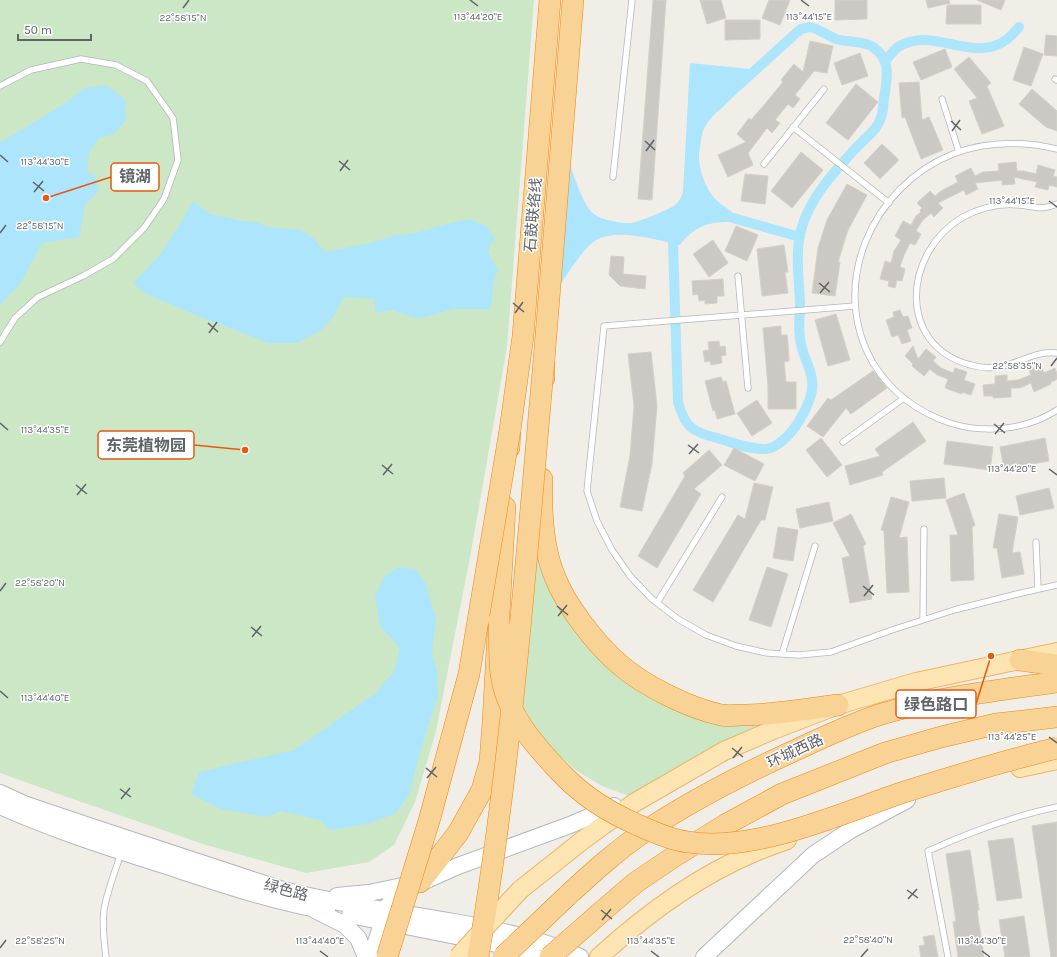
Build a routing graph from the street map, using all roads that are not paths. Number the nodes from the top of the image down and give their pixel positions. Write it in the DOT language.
graph roads {
  1 [pos="550,0"];
  2 [pos="573,0"];
  3 [pos="632,0"];
  4 [pos="0,86"];
  5 [pos="824,88"];
  6 [pos="942,99"];
  7 [pos="793,127"];
  8 [pos="1057,149"];
  9 [pos="959,152"];
  10 [pos="764,164"];
  11 [pos="613,177"];
  12 [pos="889,203"];
  13 [pos="1057,204"];
  14 [pos="738,276"];
  15 [pos="855,306"];
  16 [pos="742,315"];
  17 [pos="0,342"];
  18 [pos="1057,354"];
  19 [pos="544,360"];
  20 [pos="748,388"];
  21 [pos="904,398"];
  22 [pos="1057,410"];
  23 [pos="510,430"];
  24 [pos="843,442"];
  25 [pos="722,497"];
  26 [pos="924,529"];
  27 [pos="1036,542"];
  28 [pos="815,546"];
  29 [pos="1057,585"];
  30 [pos="1038,589"];
  31 [pos="658,603"];
  32 [pos="923,619"];
  33 [pos="499,621"];
  34 [pos="1057,652"];
  35 [pos="782,654"];
  36 [pos="1020,660"];
  37 [pos="1057,665"];
  38 [pos="1057,682"];
  39 [pos="838,705"];
  40 [pos="1057,717"];
  41 [pos="1057,748"];
  42 [pos="1057,760"];
  43 [pos="676,778"];
  44 [pos="0,793"];
  45 [pos="907,800"];
  46 [pos="0,806"];
  47 [pos="1057,807"];
  48 [pos="122,851"];
  49 [pos="420,882"];
  50 [pos="313,903"];
  51 [pos="384,916"];
  52 [pos="106,957"];
  53 [pos="366,957"];
  54 [pos="371,957"];
  55 [pos="387,957"];
  56 [pos="458,957"];
  57 [pos="478,957"];
  58 [pos="503,957"];
  59 [pos="536,957"];
  60 [pos="550,957"];
  61 [pos="580,957"];
  62 [pos="599,957"];
  63 [pos="704,957"];
  64 [pos="948,957"];
  1 -- 23 [label="highway, 石鼓联络线"];
  2 -- 19 [label="highway, 石鼓联络线"];
  3 -- 11 [label="lane"];
  4 -- 17 [label="lane"];
  5 -- 7 [label="lane"];
  6 -- 9 [label="lane"];
  7 -- 10 [label="lane"];
  7 -- 12 [label="lane"];
  8 -- 9 [label="lane"];
  9 -- 12 [label="lane"];
  12 -- 15 [label="lane"];
  13 -- 18 [label="lane"];
  14 -- 16 [label="lane"];
  15 -- 16 [label="lane"];
  15 -- 21 [label="lane"];
  16 -- 20 [label="lane"];
  16 -- 31 [label="lane"];
  19 -- 39 [label="highway"];
  19 -- 57 [label="highway, bridge"];
  21 -- 22 [label="lane"];
  21 -- 24 [label="lane"];
  23 -- 33 [label="highway"];
  23 -- 55 [label="highway, bridge"];
  25 -- 31 [label="lane"];
  26 -- 32 [label="lane"];
  27 -- 30 [label="lane"];
  28 -- 35 [label="lane"];
  29 -- 30 [label="lane"];
  30 -- 32 [label="lane"];
  31 -- 35 [label="lane"];
  32 -- 35 [label="lane"];
  33 -- 41 [label="highway, bridge"];
  33 -- 49 [label="highway"];
  34 -- 36 [label="main road"];
  36 -- 37 [label="highway"];
  36 -- 39 [label="main road"];
  38 -- 58 [label="highway, 环城西路, bridge"];
  39 -- 43 [label="main road"];
  40 -- 60 [label="highway, bridge"];
  42 -- 45 [label="main road"];
  43 -- 49 [label="main road"];
  43 -- 56 [label="main road, bridge"];
  44 -- 50 [label="main road, 绿色路"];
  45 -- 62 [label="main road"];
  45 -- 63 [label="main road"];
  46 -- 48 [label="main road, 绿色路"];
  47 -- 64 [label="lane"];
  48 -- 50 [label="main road, 绿色路"];
  48 -- 52 [label="lane"];
  49 -- 50 [label="main road"];
  49 -- 51 [label="main road"];
  50 -- 51 [label="main road, 绿色路"];
  50 -- 53 [label="main road"];
  51 -- 54 [label="main road"];
  51 -- 59 [label="main road, 绿色路"];
  51 -- 61 [label="main road, 绿色路"];
}
